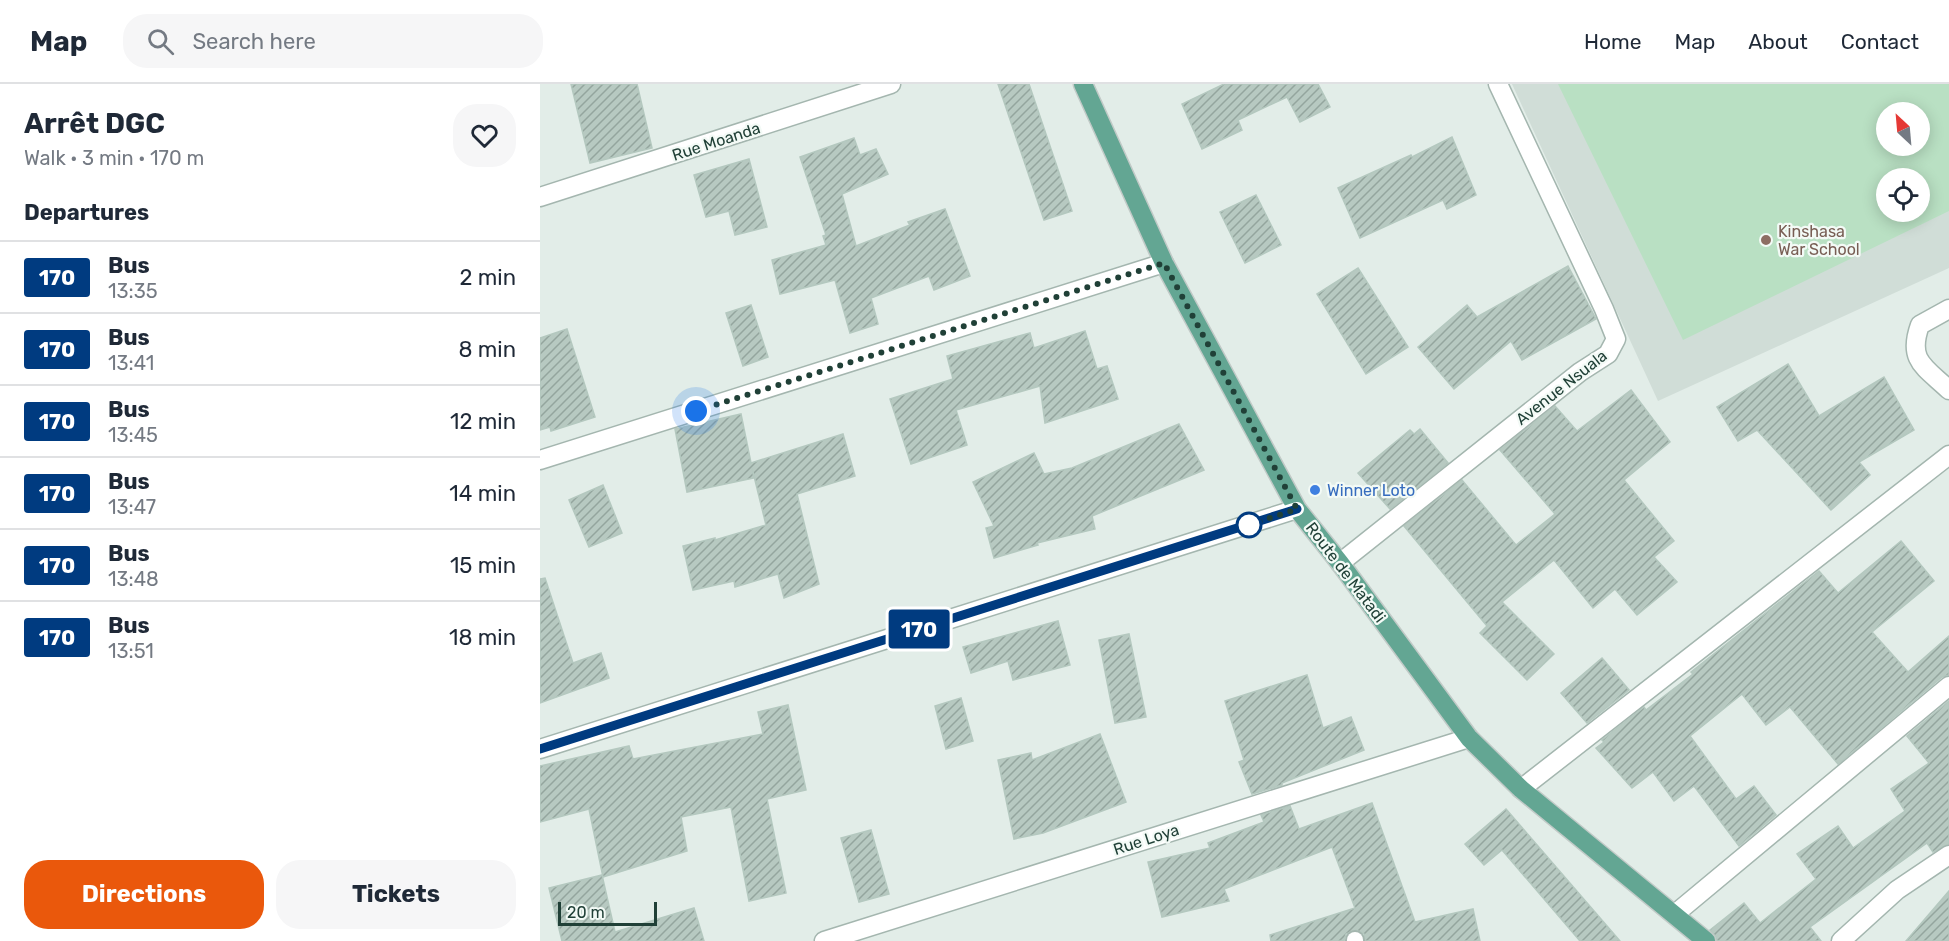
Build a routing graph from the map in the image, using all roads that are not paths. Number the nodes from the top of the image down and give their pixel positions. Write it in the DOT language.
graph roads {
  1 [pos="891,84"];
  2 [pos="1083,84"];
  3 [pos="1497,84"];
  4 [pos="540,197"];
  5 [pos="1164,263"];
  6 [pos="1949,309"];
  7 [pos="1949,390"];
  8 [pos="1949,455"];
  9 [pos="540,460"];
  10 [pos="1297,509"];
  11 [pos="1340,562"];
  12 [pos="1949,686"];
  13 [pos="1469,738"];
  14 [pos="540,749"];
  15 [pos="1521,789"];
  16 [pos="1949,855"];
  17 [pos="1675,915"];
  18 [pos="824,941"];
  19 [pos="1706,941"];
  20 [pos="1841,941"];
  1 -- 4 [label="street, Rue Moanda"];
  2 -- 5 [label="main road, Route de Matadi"];
  3 -- 11 [label="street, Avenue Nsuala"];
  5 -- 9 [label="street"];
  5 -- 10 [label="main road, Route de Matadi"];
  6 -- 7 [label="street"];
  8 -- 15 [label="street"];
  10 -- 11 [label="main road, Route de Matadi"];
  10 -- 14 [label="street"];
  11 -- 13 [label="main road, Route de Matadi"];
  12 -- 17 [label="street"];
  13 -- 15 [label="main road, Route de Matadi"];
  13 -- 18 [label="street, Rue Loya"];
  15 -- 17 [label="main road, Route de Matadi"];
  16 -- 20 [label="street"];
  17 -- 19 [label="main road, Route de Matadi"];
}
